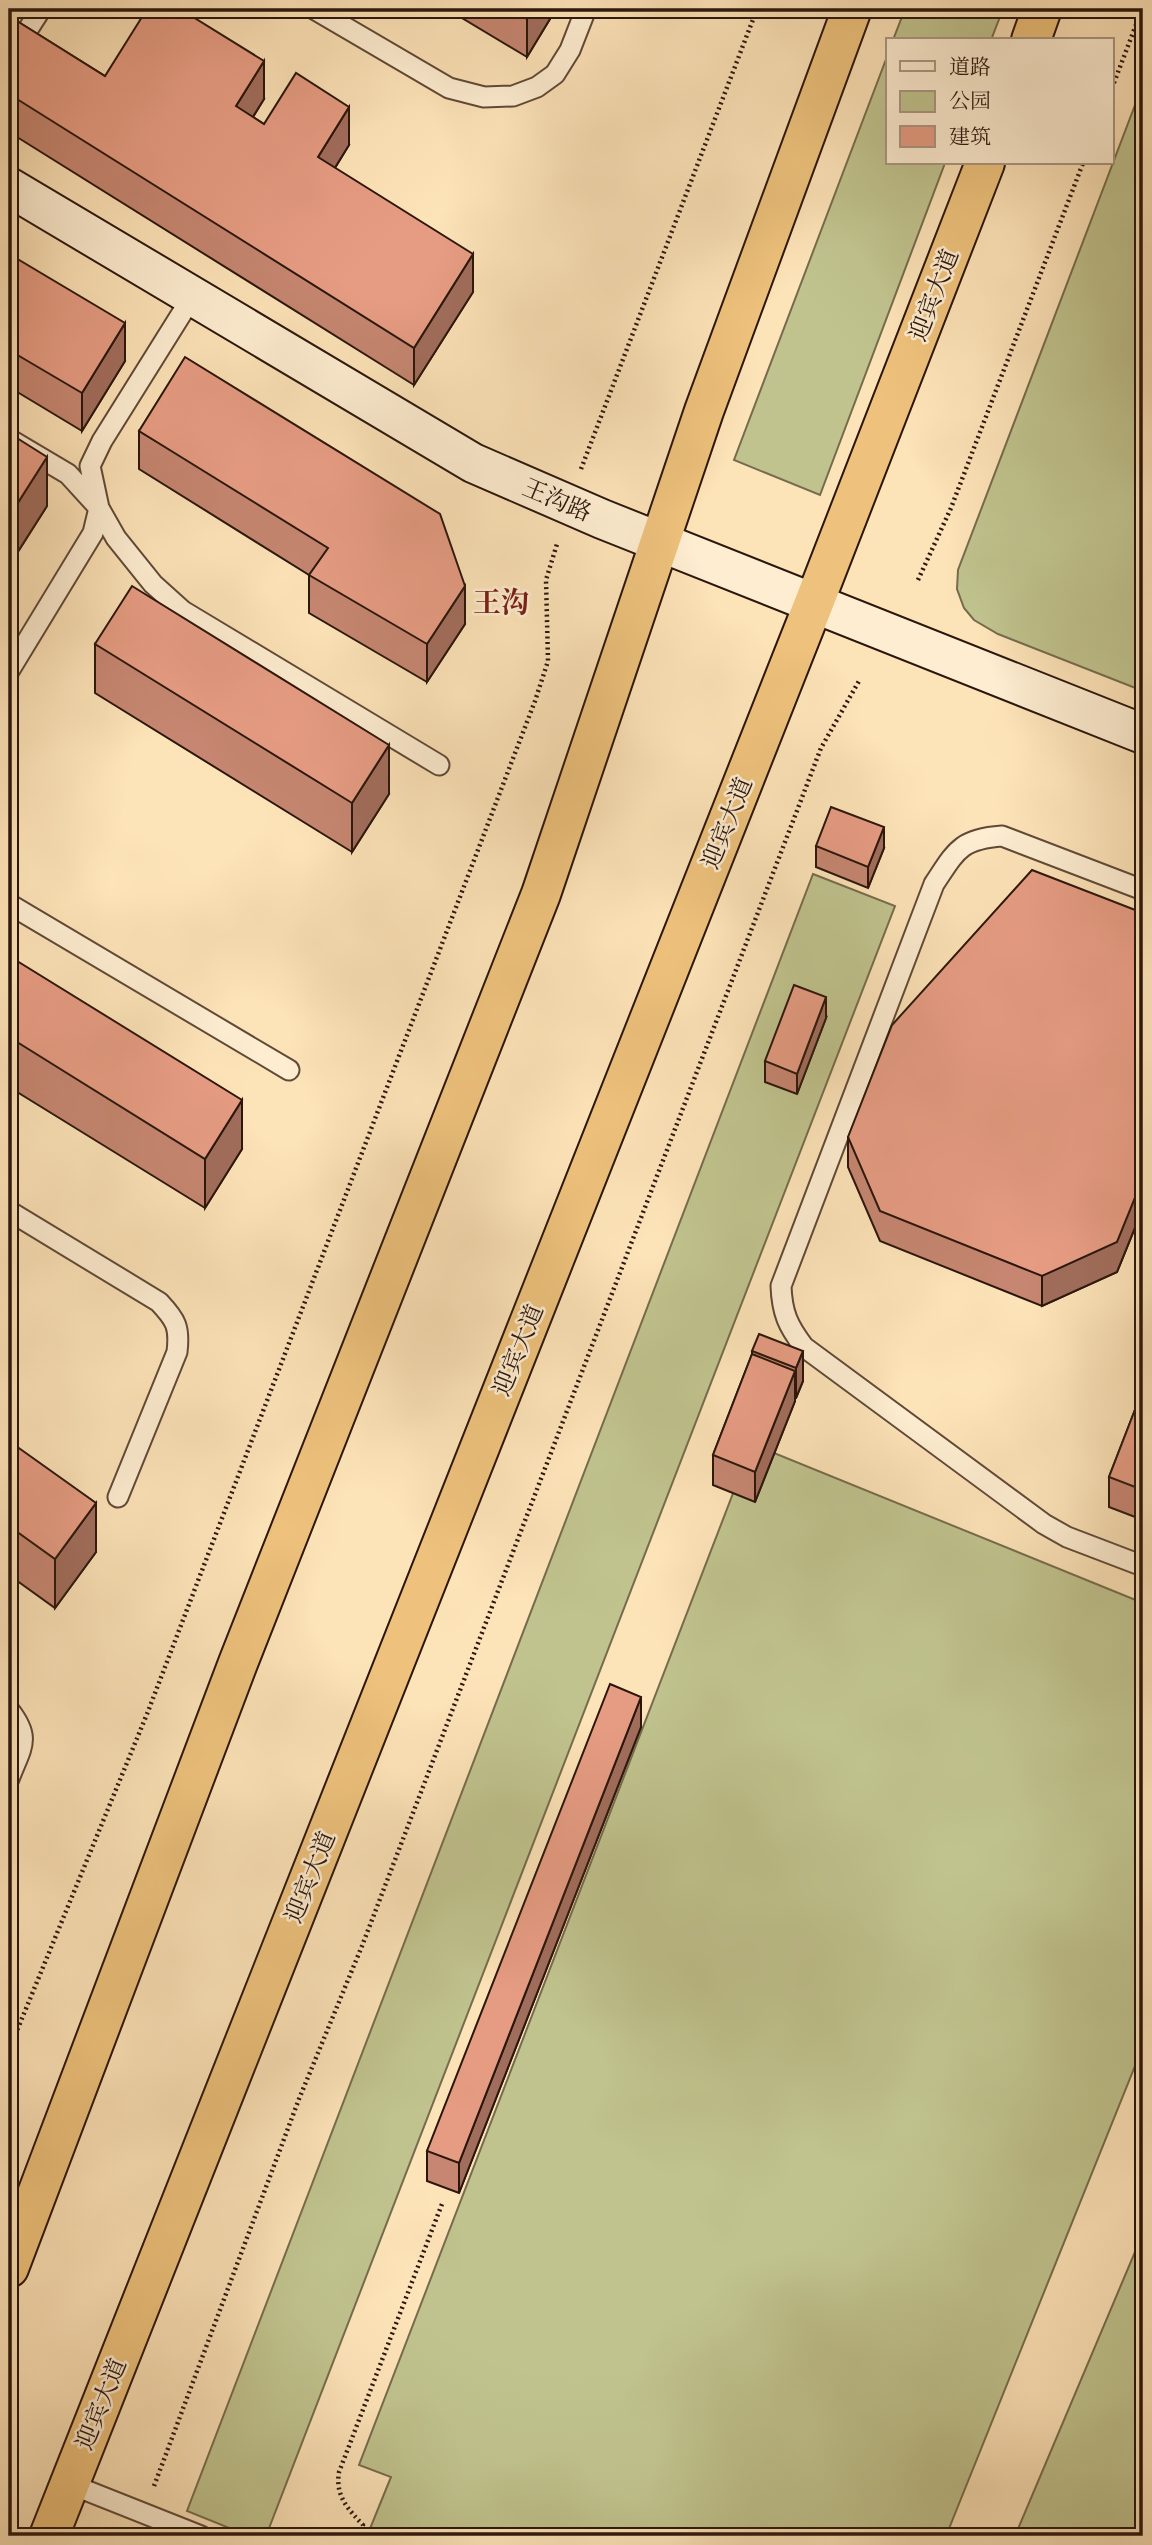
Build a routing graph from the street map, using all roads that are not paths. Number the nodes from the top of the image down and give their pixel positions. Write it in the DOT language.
graph roads {
  1 [pos="41,9"];
  2 [pos="314,9"];
  3 [pos="586,9"];
  4 [pos="852,9"];
  5 [pos="1042,9"];
  6 [pos="1032,38"];
  7 [pos="9,59"];
  8 [pos="985,164"];
  9 [pos="9,187"];
  10 [pos="192,297"];
  11 [pos="9,439"];
  12 [pos="99,508"];
  13 [pos="661,542"];
  14 [pos="814,603"];
  15 [pos="9,671"];
  16 [pos="1143,734"];
  17 [pos="439,765"];
  18 [pos="1058,857"];
  19 [pos="1049,877"];
  20 [pos="1143,890"];
  21 [pos="9,904"];
  22 [pos="289,1070"];
  23 [pos="9,1211"];
  24 [pos="118,1497"];
  25 [pos="1143,1566"];
  26 [pos="9,1710"];
  27 [pos="9,1779"];
  28 [pos="9,2268"];
  29 [pos="70,2484"];
  30 [pos="49,2536"];
  31 [pos="201,2536"];
  1 -- 7 [label="lane"];
  2 -- 3 [label="lane"];
  4 -- 13 [label="highway"];
  5 -- 6 [label="highway"];
  8 -- 14 [label="highway, 迎宾大道"];
  9 -- 10 [label="street, 王沟路"];
  10 -- 12 [label="lane"];
  10 -- 13 [label="street, 王沟路"];
  11 -- 12 [label="lane"];
  12 -- 15 [label="lane"];
  12 -- 17 [label="lane"];
  13 -- 14 [label="street, 王沟路"];
  13 -- 28 [label="highway"];
  14 -- 16 [label="street, 王沟路"];
  14 -- 29 [label="highway, 迎宾大道"];
  18 -- 19 [label="lane"];
  18 -- 20 [label="lane"];
  18 -- 25 [label="lane"];
  21 -- 22 [label="lane"];
  23 -- 24 [label="lane"];
  26 -- 27 [label="lane"];
  29 -- 30 [label="highway, 迎宾大道"];
  29 -- 31 [label="lane"];
}
